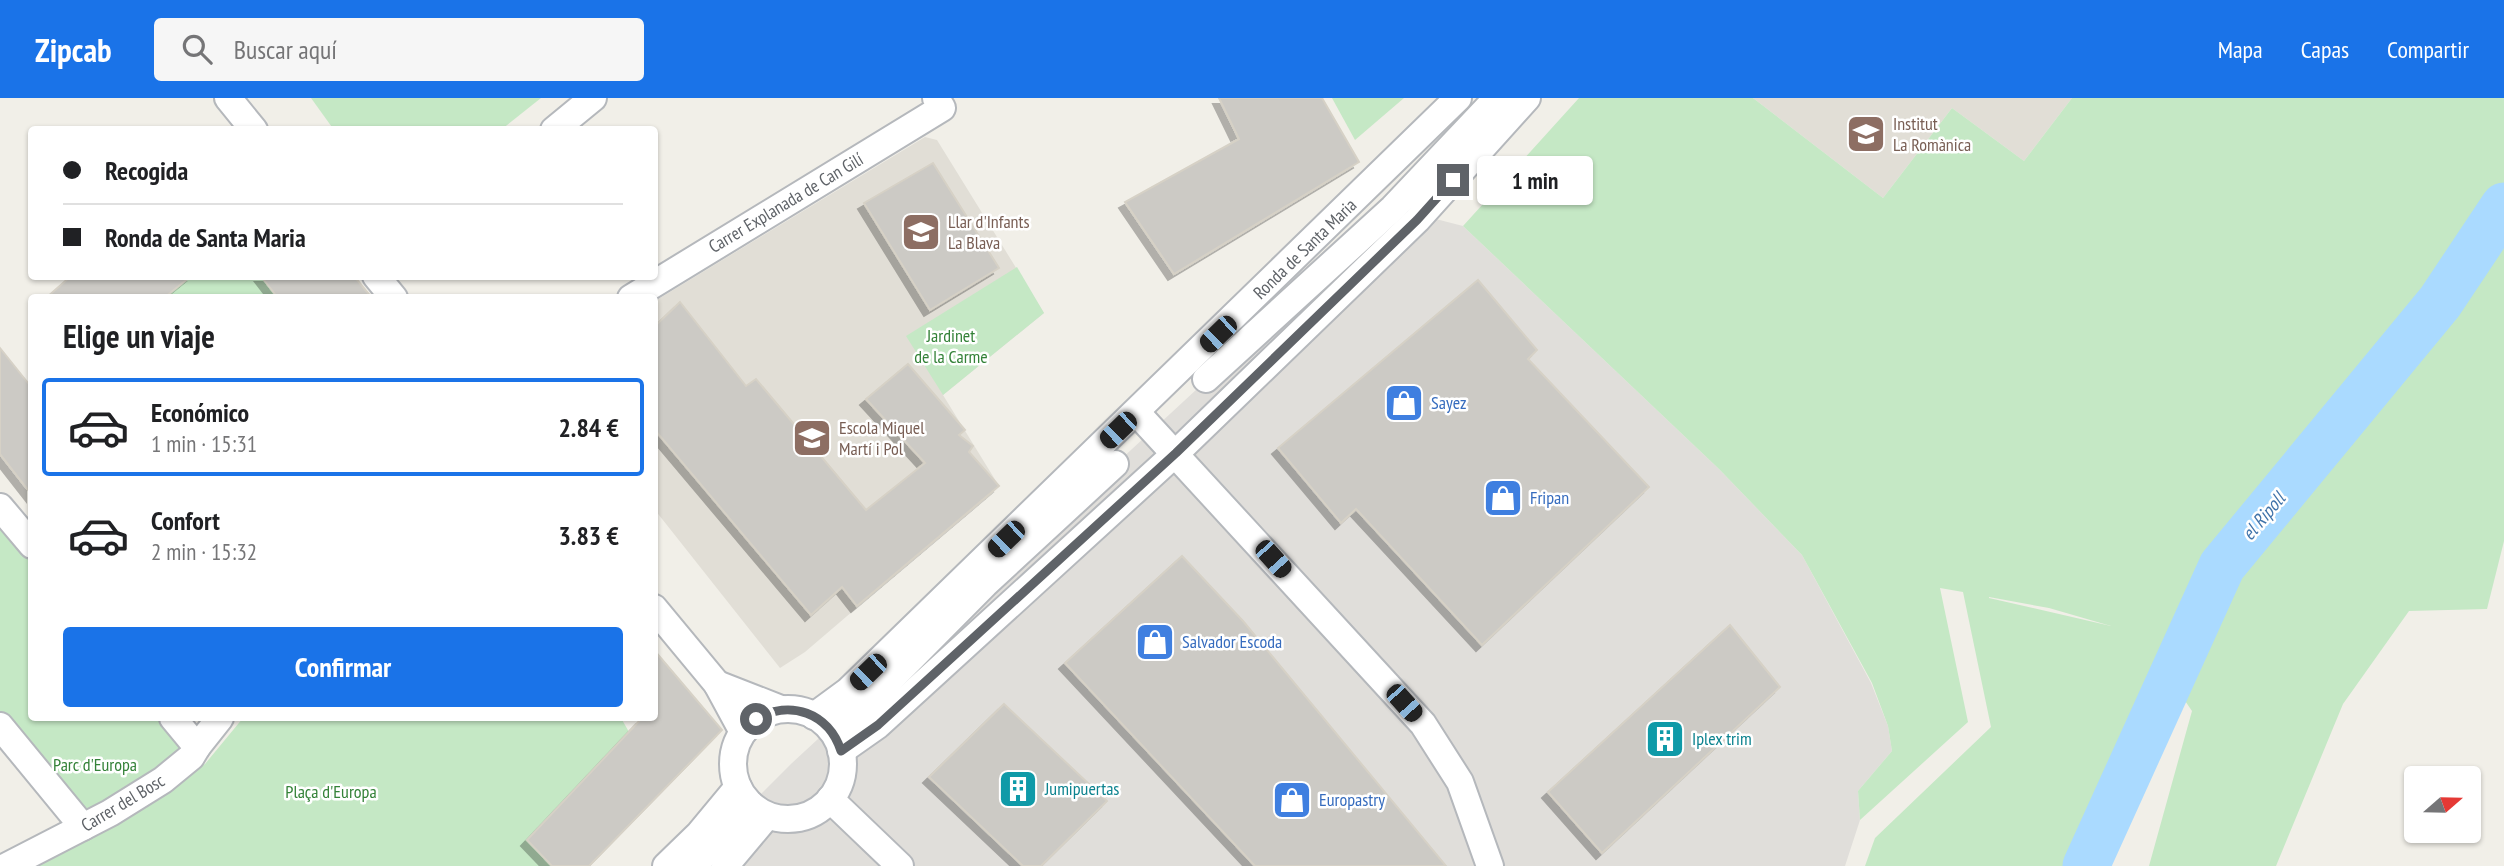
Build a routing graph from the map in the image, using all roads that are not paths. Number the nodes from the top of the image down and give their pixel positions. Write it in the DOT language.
graph roads {
  1 [pos="228,98"];
  2 [pos="593,98"];
  3 [pos="1458,98"];
  4 [pos="1496,98"];
  5 [pos="1527,98"];
  6 [pos="939,103"];
  7 [pos="251,126"];
  8 [pos="559,126"];
  9 [pos="379,280"];
  10 [pos="391,294"];
  11 [pos="637,294"];
  12 [pos="1206,379"];
  13 [pos="1137,413"];
  14 [pos="1176,453"];
  15 [pos="1115,464"];
  16 [pos="0,507"];
  17 [pos="28,540"];
  18 [pos="658,613"];
  19 [pos="718,684"];
  20 [pos="781,709"];
  21 [pos="175,721"];
  22 [pos="218,721"];
  23 [pos="0,726"];
  24 [pos="743,732"];
  25 [pos="829,732"];
  26 [pos="197,747"];
  27 [pos="830,799"];
  28 [pos="752,802"];
  29 [pos="83,827"];
  30 [pos="7,866"];
  31 [pos="666,866"];
  32 [pos="694,866"];
  33 [pos="725,866"];
  34 [pos="900,866"];
  35 [pos="1490,866"];
  1 -- 7 [label="street"];
  2 -- 8 [label="street"];
  3 -- 13 [label="street, Ronda de Santa Maria"];
  4 -- 12 [label="street, Ronda de Santa Maria"];
  5 -- 14 [label="street"];
  6 -- 11 [label="street, Carrer Explanada de Can Gilí"];
  9 -- 10 [label="street"];
  13 -- 14 [label="street"];
  13 -- 25 [label="street, Ronda de Santa Maria"];
  14 -- 25 [label="street"];
  14 -- 35 [label="street"];
  15 -- 25 [label="street"];
  16 -- 17 [label="street"];
  18 -- 19 [label="street"];
  19 -- 20 [label="street"];
  19 -- 24 [label="street"];
  20 -- 24 [label="street"];
  20 -- 25 [label="street"];
  21 -- 26 [label="street"];
  22 -- 26 [label="street, Carrer del Bosc"];
  23 -- 29 [label="street"];
  24 -- 28 [label="street"];
  25 -- 27 [label="street"];
  26 -- 29 [label="street, Carrer del Bosc"];
  27 -- 28 [label="street"];
  27 -- 34 [label="street"];
  28 -- 31 [label="street"];
  28 -- 32 [label="street"];
  28 -- 33 [label="street"];
  29 -- 30 [label="street, Carrer del Bosc"];
}
